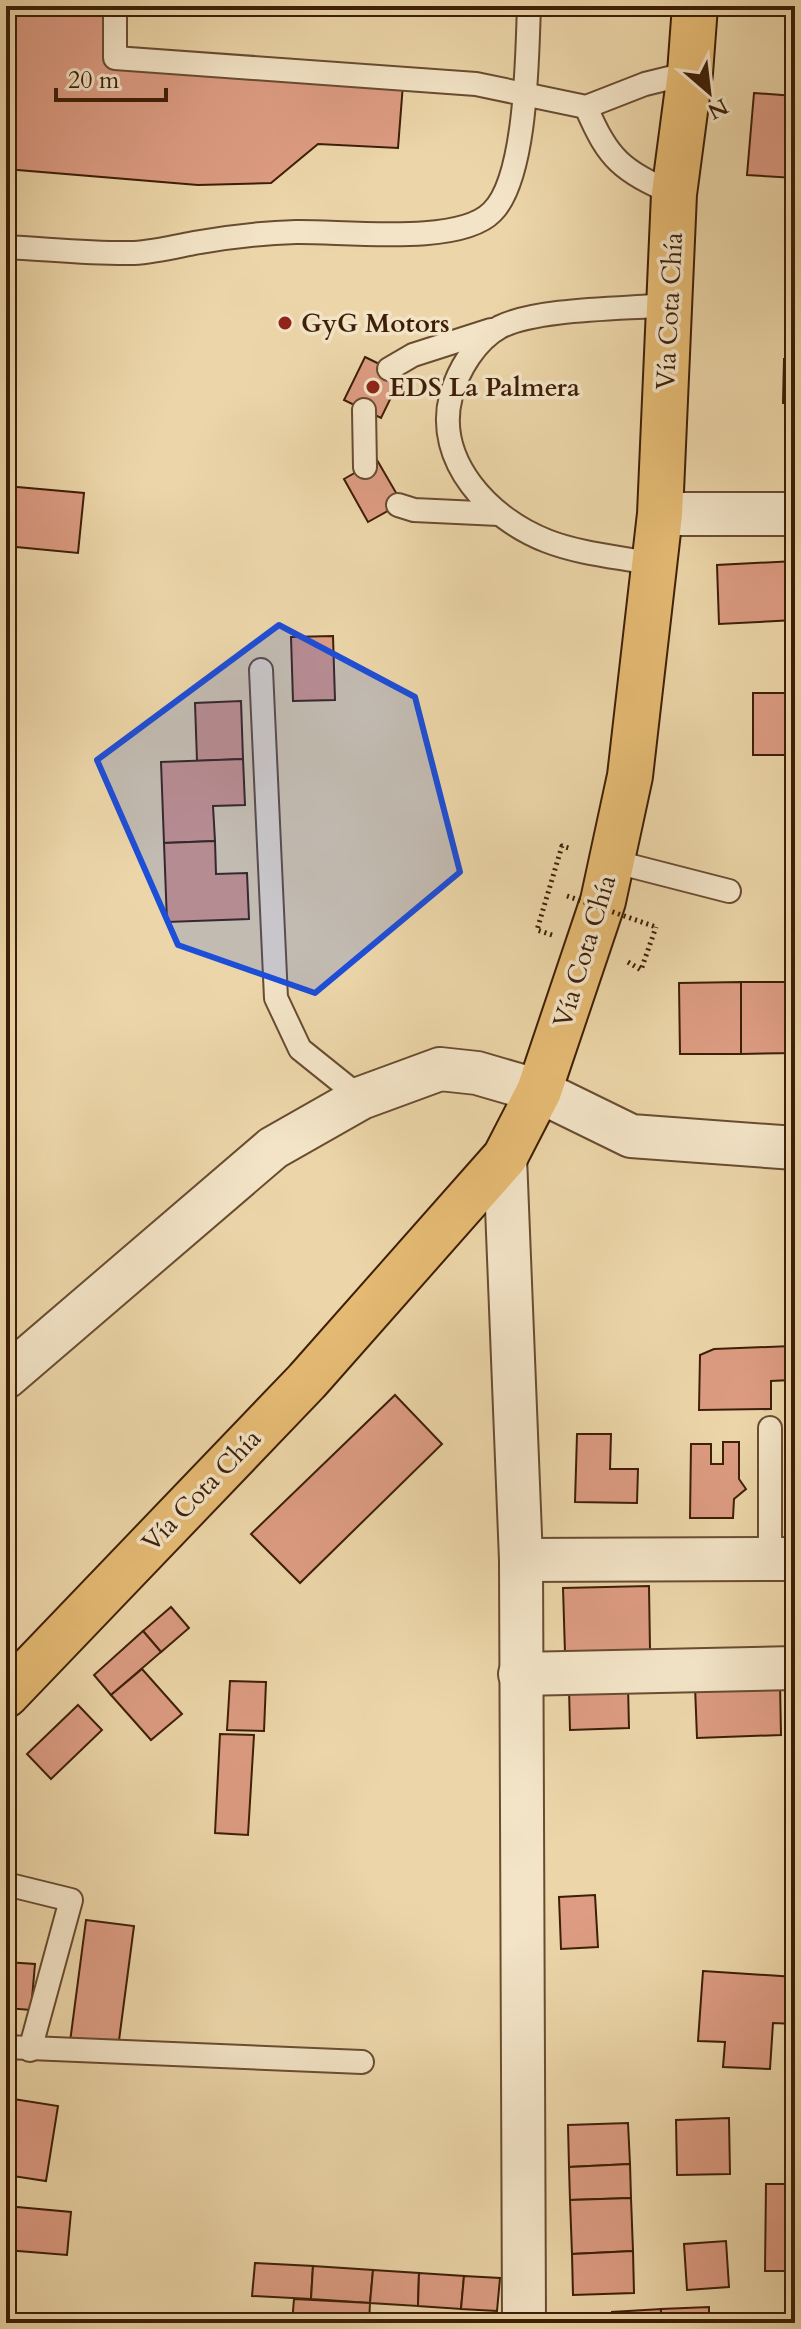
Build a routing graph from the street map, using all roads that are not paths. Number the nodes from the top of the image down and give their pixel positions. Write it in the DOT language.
graph roads {
  1 [pos="115,6"];
  2 [pos="529,6"];
  3 [pos="695,6"];
  4 [pos="690,73"];
  5 [pos="526,94"];
  6 [pos="586,107"];
  7 [pos="674,194"];
  8 [pos="6,247"];
  9 [pos="669,305"];
  10 [pos="499,328"];
  11 [pos="389,369"];
  12 [pos="364,410"];
  13 [pos="365,467"];
  14 [pos="398,505"];
  15 [pos="499,514"];
  16 [pos="660,514"];
  17 [pos="795,514"];
  18 [pos="654,564"];
  19 [pos="261,670"];
  20 [pos="612,861"];
  21 [pos="729,891"];
  22 [pos="539,1091"];
  23 [pos="361,1098"];
  24 [pos="795,1148"];
  25 [pos="505,1157"];
  26 [pos="6,1377"];
  27 [pos="770,1428"];
  28 [pos="521,1560"];
  29 [pos="782,1560"];
  30 [pos="795,1668"];
  31 [pos="520,1674"];
  32 [pos="6,1695"];
  33 [pos="6,1884"];
  34 [pos="6,2047"];
  35 [pos="30,2050"];
  36 [pos="362,2062"];
  37 [pos="524,2323"];
  1 -- 5 [label="lane"];
  2 -- 5 [label="lane"];
  3 -- 4 [label="main road, Vía Cota Chía"];
  4 -- 6 [label="lane"];
  4 -- 7 [label="main road, Vía Cota Chía"];
  5 -- 6 [label="lane"];
  5 -- 8 [label="lane"];
  6 -- 7 [label="lane"];
  7 -- 9 [label="main road, Vía Cota Chía"];
  9 -- 10 [label="lane"];
  9 -- 16 [label="main road, Vía Cota Chía"];
  10 -- 11 [label="lane"];
  10 -- 15 [label="lane"];
  12 -- 13 [label="lane"];
  14 -- 15 [label="lane"];
  15 -- 18 [label="lane"];
  16 -- 17 [label="street"];
  16 -- 18 [label="main road, Vía Cota Chía"];
  18 -- 20 [label="main road, Vía Cota Chía"];
  19 -- 23 [label="lane"];
  20 -- 21 [label="lane"];
  20 -- 22 [label="main road, Vía Cota Chía"];
  22 -- 23 [label="street"];
  22 -- 24 [label="street"];
  22 -- 25 [label="main road, Vía Cota Chía"];
  23 -- 26 [label="street"];
  25 -- 28 [label="street"];
  25 -- 32 [label="main road, Vía Cota Chía"];
  27 -- 29 [label="lane"];
  28 -- 29 [label="street"];
  28 -- 31 [label="street"];
  30 -- 31 [label="street"];
  31 -- 37 [label="street"];
  33 -- 35 [label="lane"];
  34 -- 35 [label="lane"];
  35 -- 36 [label="lane"];
}
